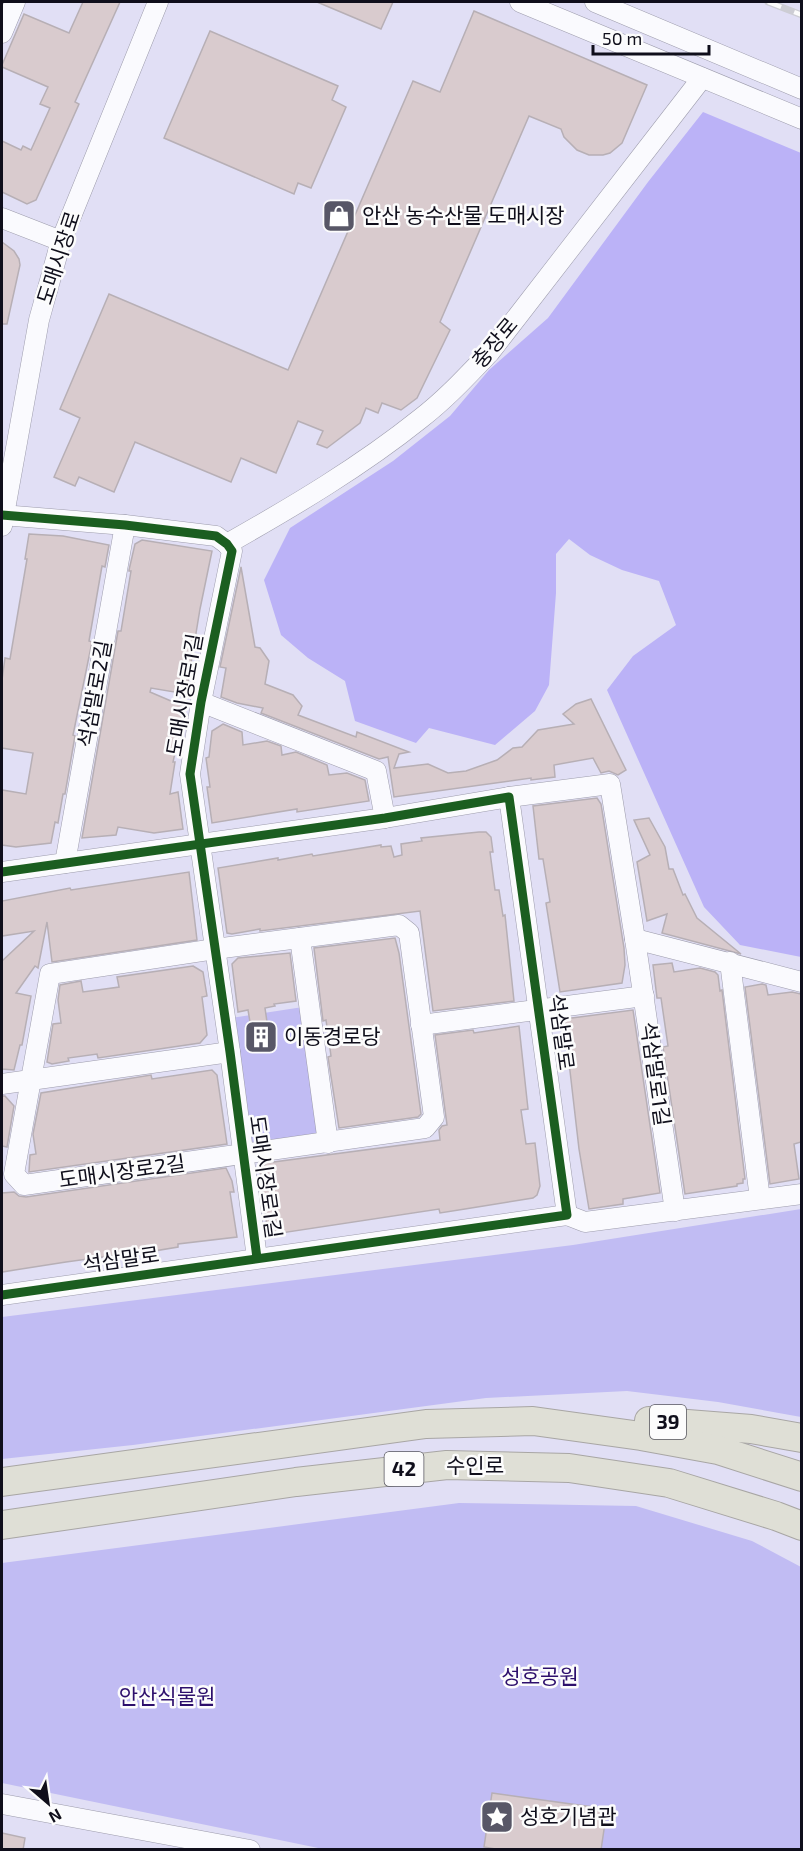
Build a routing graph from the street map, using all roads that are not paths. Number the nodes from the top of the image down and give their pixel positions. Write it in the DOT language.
graph roads {
  1 [pos="15,2"];
  2 [pos="158,2"];
  3 [pos="520,2"];
  4 [pos="595,2"];
  5 [pos="2,33"];
  6 [pos="702,78"];
  7 [pos="801,89"];
  8 [pos="801,119"];
  9 [pos="2,218"];
  10 [pos="61,241"];
  11 [pos="2,519"];
  12 [pos="125,525"];
  13 [pos="227,544"];
  14 [pos="201,702"];
  15 [pos="509,797"];
  16 [pos="385,818"];
  17 [pos="200,844"];
  18 [pos="65,863"];
  19 [pos="2,872"];
  20 [pos="300,938"];
  21 [pos="635,939"];
  22 [pos="215,949"];
  23 [pos="730,962"];
  24 [pos="801,982"];
  25 [pos="644,996"];
  26 [pos="540,1009"];
  27 [pos="421,1025"];
  28 [pos="230,1052"];
  29 [pos="30,1081"];
  30 [pos="2,1084"];
  31 [pos="328,1143"];
  32 [pos="244,1154"];
  33 [pos="801,1194"];
  34 [pos="760,1199"];
  35 [pos="675,1210"];
  36 [pos="567,1215"];
  37 [pos="258,1258"];
  38 [pos="2,1295"];
  39 [pos="533,1421"];
  40 [pos="801,1438"];
  41 [pos="801,1477"];
  42 [pos="2,1482"];
  43 [pos="2,1525"];
  44 [pos="801,1526"];
  45 [pos="2,1804"];
  46 [pos="180,1843"];
  47 [pos="250,1850"];
  1 -- 5 [label="street"];
  2 -- 10 [label="street, 도매시장로"];
  3 -- 6 [label="street"];
  4 -- 7 [label="street"];
  6 -- 8 [label="street"];
  6 -- 13 [label="street, 충장로"];
  9 -- 10 [label="street"];
  10 -- 11 [label="street, 도매시장로"];
  11 -- 12 [label="street"];
  12 -- 13 [label="street"];
  12 -- 18 [label="street, 석삼말로2길"];
  13 -- 14 [label="street, 도매시장로1길"];
  14 -- 16 [label="street, 도매시장로1길"];
  14 -- 17 [label="street, 도매시장로1길"];
  15 -- 16 [label="street"];
  15 -- 21 [label="street, 석삼말로1길"];
  15 -- 26 [label="street, 석삼말로"];
  16 -- 17 [label="street"];
  17 -- 18 [label="street"];
  17 -- 22 [label="street, 도매시장로1길"];
  18 -- 19 [label="street"];
  20 -- 22 [label="street, 도매시장로2길"];
  20 -- 27 [label="street, 도매시장로2길"];
  20 -- 31 [label="street"];
  21 -- 23 [label="street"];
  21 -- 25 [label="street, 석삼말로1길"];
  22 -- 28 [label="street, 도매시장로1길"];
  22 -- 29 [label="street, 도매시장로2길"];
  23 -- 24 [label="street"];
  23 -- 34 [label="street"];
  25 -- 26 [label="street"];
  25 -- 35 [label="street, 석삼말로1길"];
  26 -- 27 [label="street"];
  26 -- 36 [label="street, 석삼말로"];
  27 -- 31 [label="street, 도매시장로2길"];
  28 -- 29 [label="street"];
  28 -- 32 [label="street, 도매시장로1길"];
  29 -- 30 [label="street"];
  29 -- 32 [label="street, 도매시장로2길"];
  31 -- 32 [label="street, 도매시장로2길"];
  32 -- 37 [label="street, 도매시장로1길"];
  33 -- 34 [label="street"];
  34 -- 35 [label="street"];
  35 -- 36 [label="street"];
  36 -- 37 [label="street, 석삼말로"];
  37 -- 38 [label="street, 석삼말로"];
  39 -- 40 [label="highway, 39"];
  39 -- 41 [label="highway, 수인로 / 42"];
  39 -- 42 [label="highway, 수인로 / 42"];
  43 -- 44 [label="highway, 수인로 / 42"];
  45 -- 46 [label="street"];
  46 -- 47 [label="street"];
}
